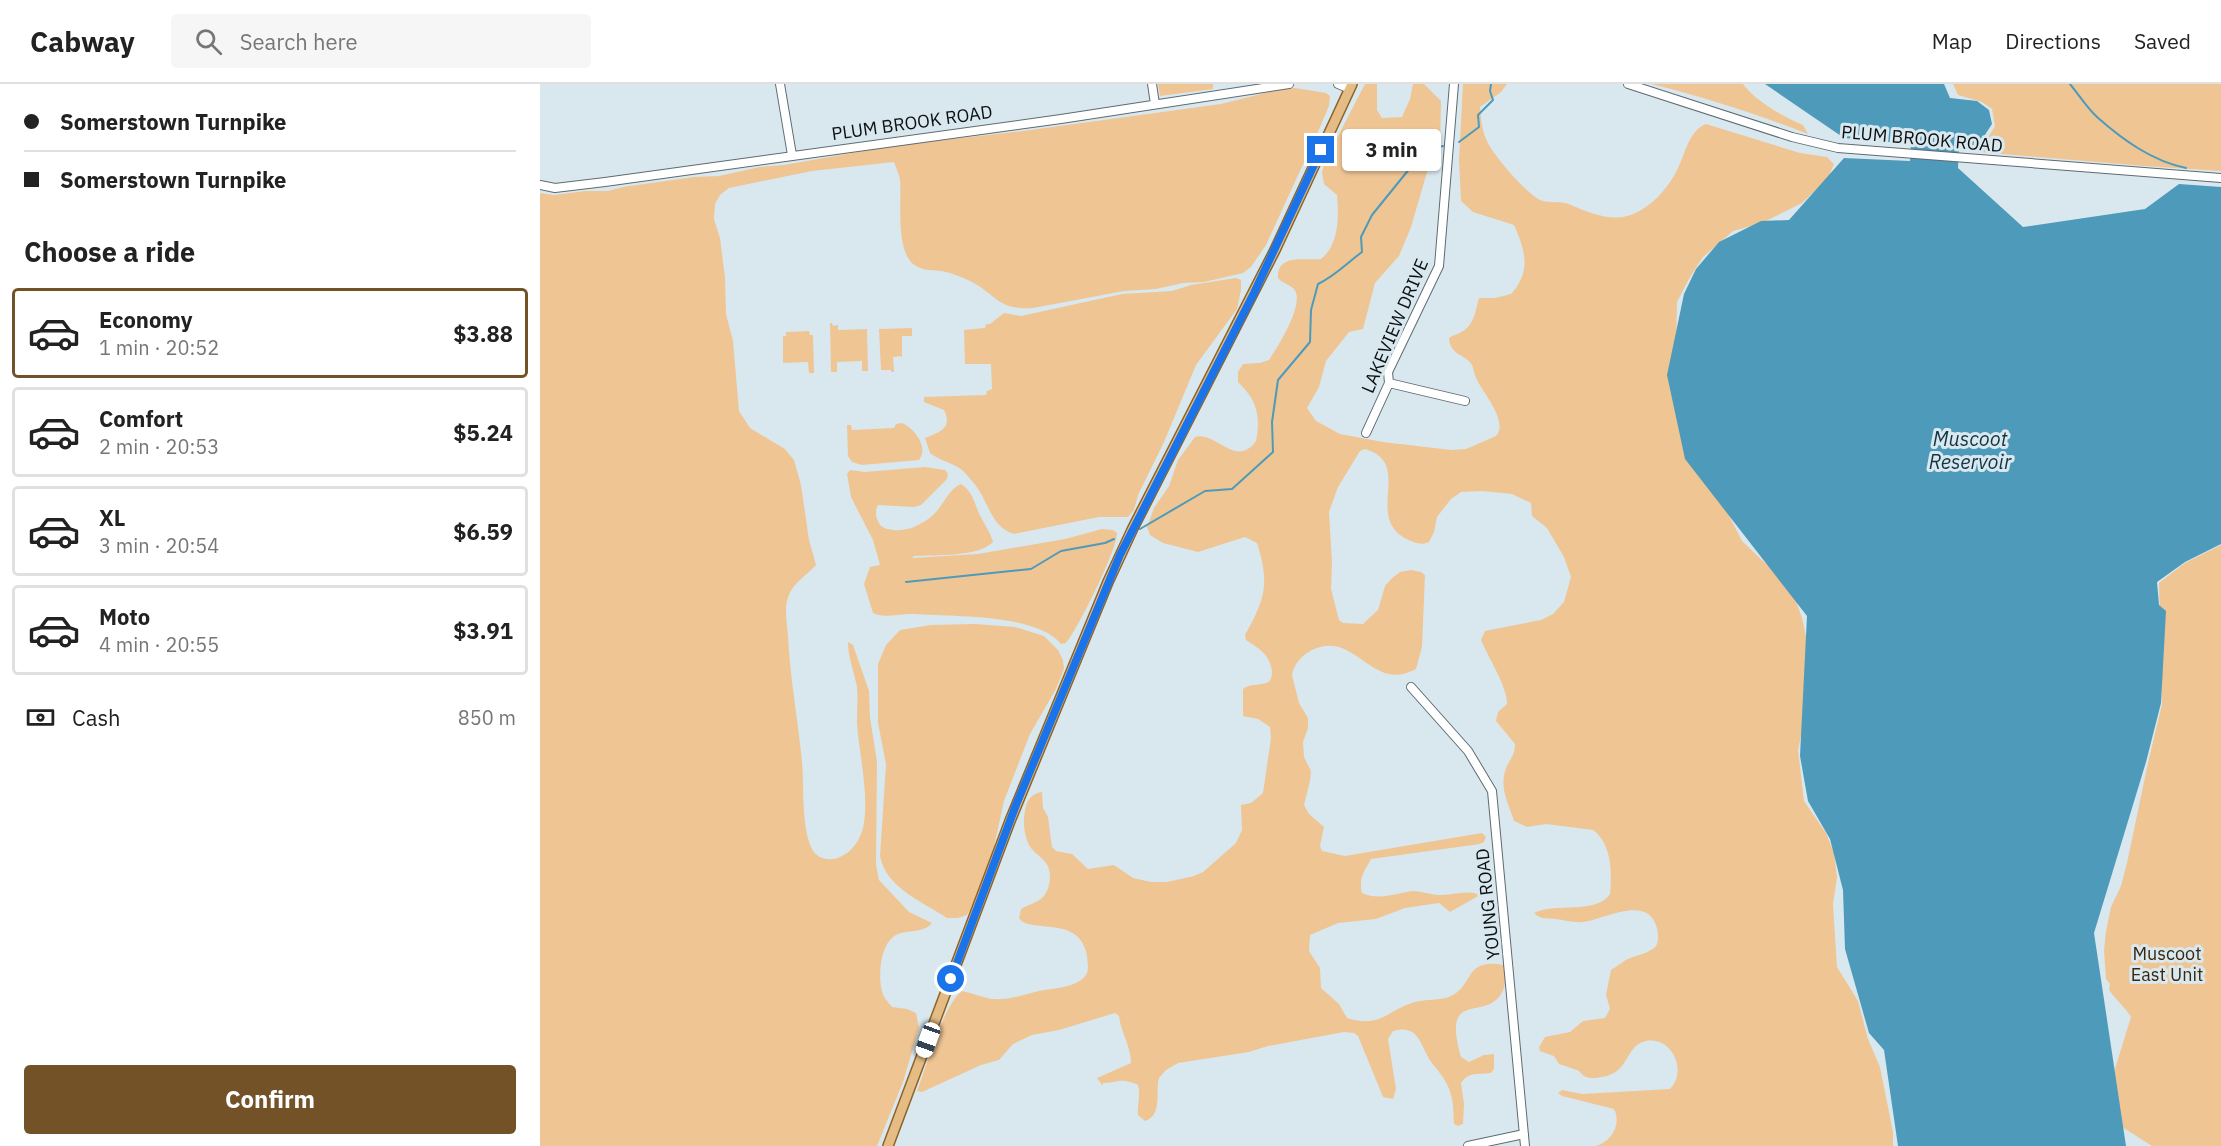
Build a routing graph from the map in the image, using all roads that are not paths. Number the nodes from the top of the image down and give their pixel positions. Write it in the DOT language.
graph roads {
  1 [pos="780,84"];
  2 [pos="1152,84"];
  3 [pos="1289,84"];
  4 [pos="1338,84"];
  5 [pos="1454,84"];
  6 [pos="1628,84"];
  7 [pos="1256,86"];
  8 [pos="1351,87"];
  9 [pos="1155,104"];
  10 [pos="792,155"];
  11 [pos="2221,178"];
  12 [pos="540,185"];
  13 [pos="1389,383"];
  14 [pos="1465,401"];
  15 [pos="1366,433"];
  16 [pos="1411,687"];
  17 [pos="1524,1134"];
  18 [pos="888,1146"];
  19 [pos="1468,1146"];
  20 [pos="1525,1146"];
  1 -- 10 [label="street"];
  2 -- 9 [label="street"];
  3 -- 7 [label="street, PLUM BROOK ROAD"];
  4 -- 8 [label="street"];
  5 -- 13 [label="street, LAKEVIEW DRIVE"];
  6 -- 11 [label="street, PLUM BROOK ROAD"];
  7 -- 9 [label="street, PLUM BROOK ROAD"];
  8 -- 18 [label="main road"];
  9 -- 10 [label="street, PLUM BROOK ROAD"];
  10 -- 12 [label="street, PLUM BROOK ROAD"];
  13 -- 14 [label="street"];
  13 -- 15 [label="street, LAKEVIEW DRIVE"];
  16 -- 17 [label="street, YOUNG ROAD"];
  17 -- 19 [label="street"];
  17 -- 20 [label="street, YOUNG ROAD"];
}
